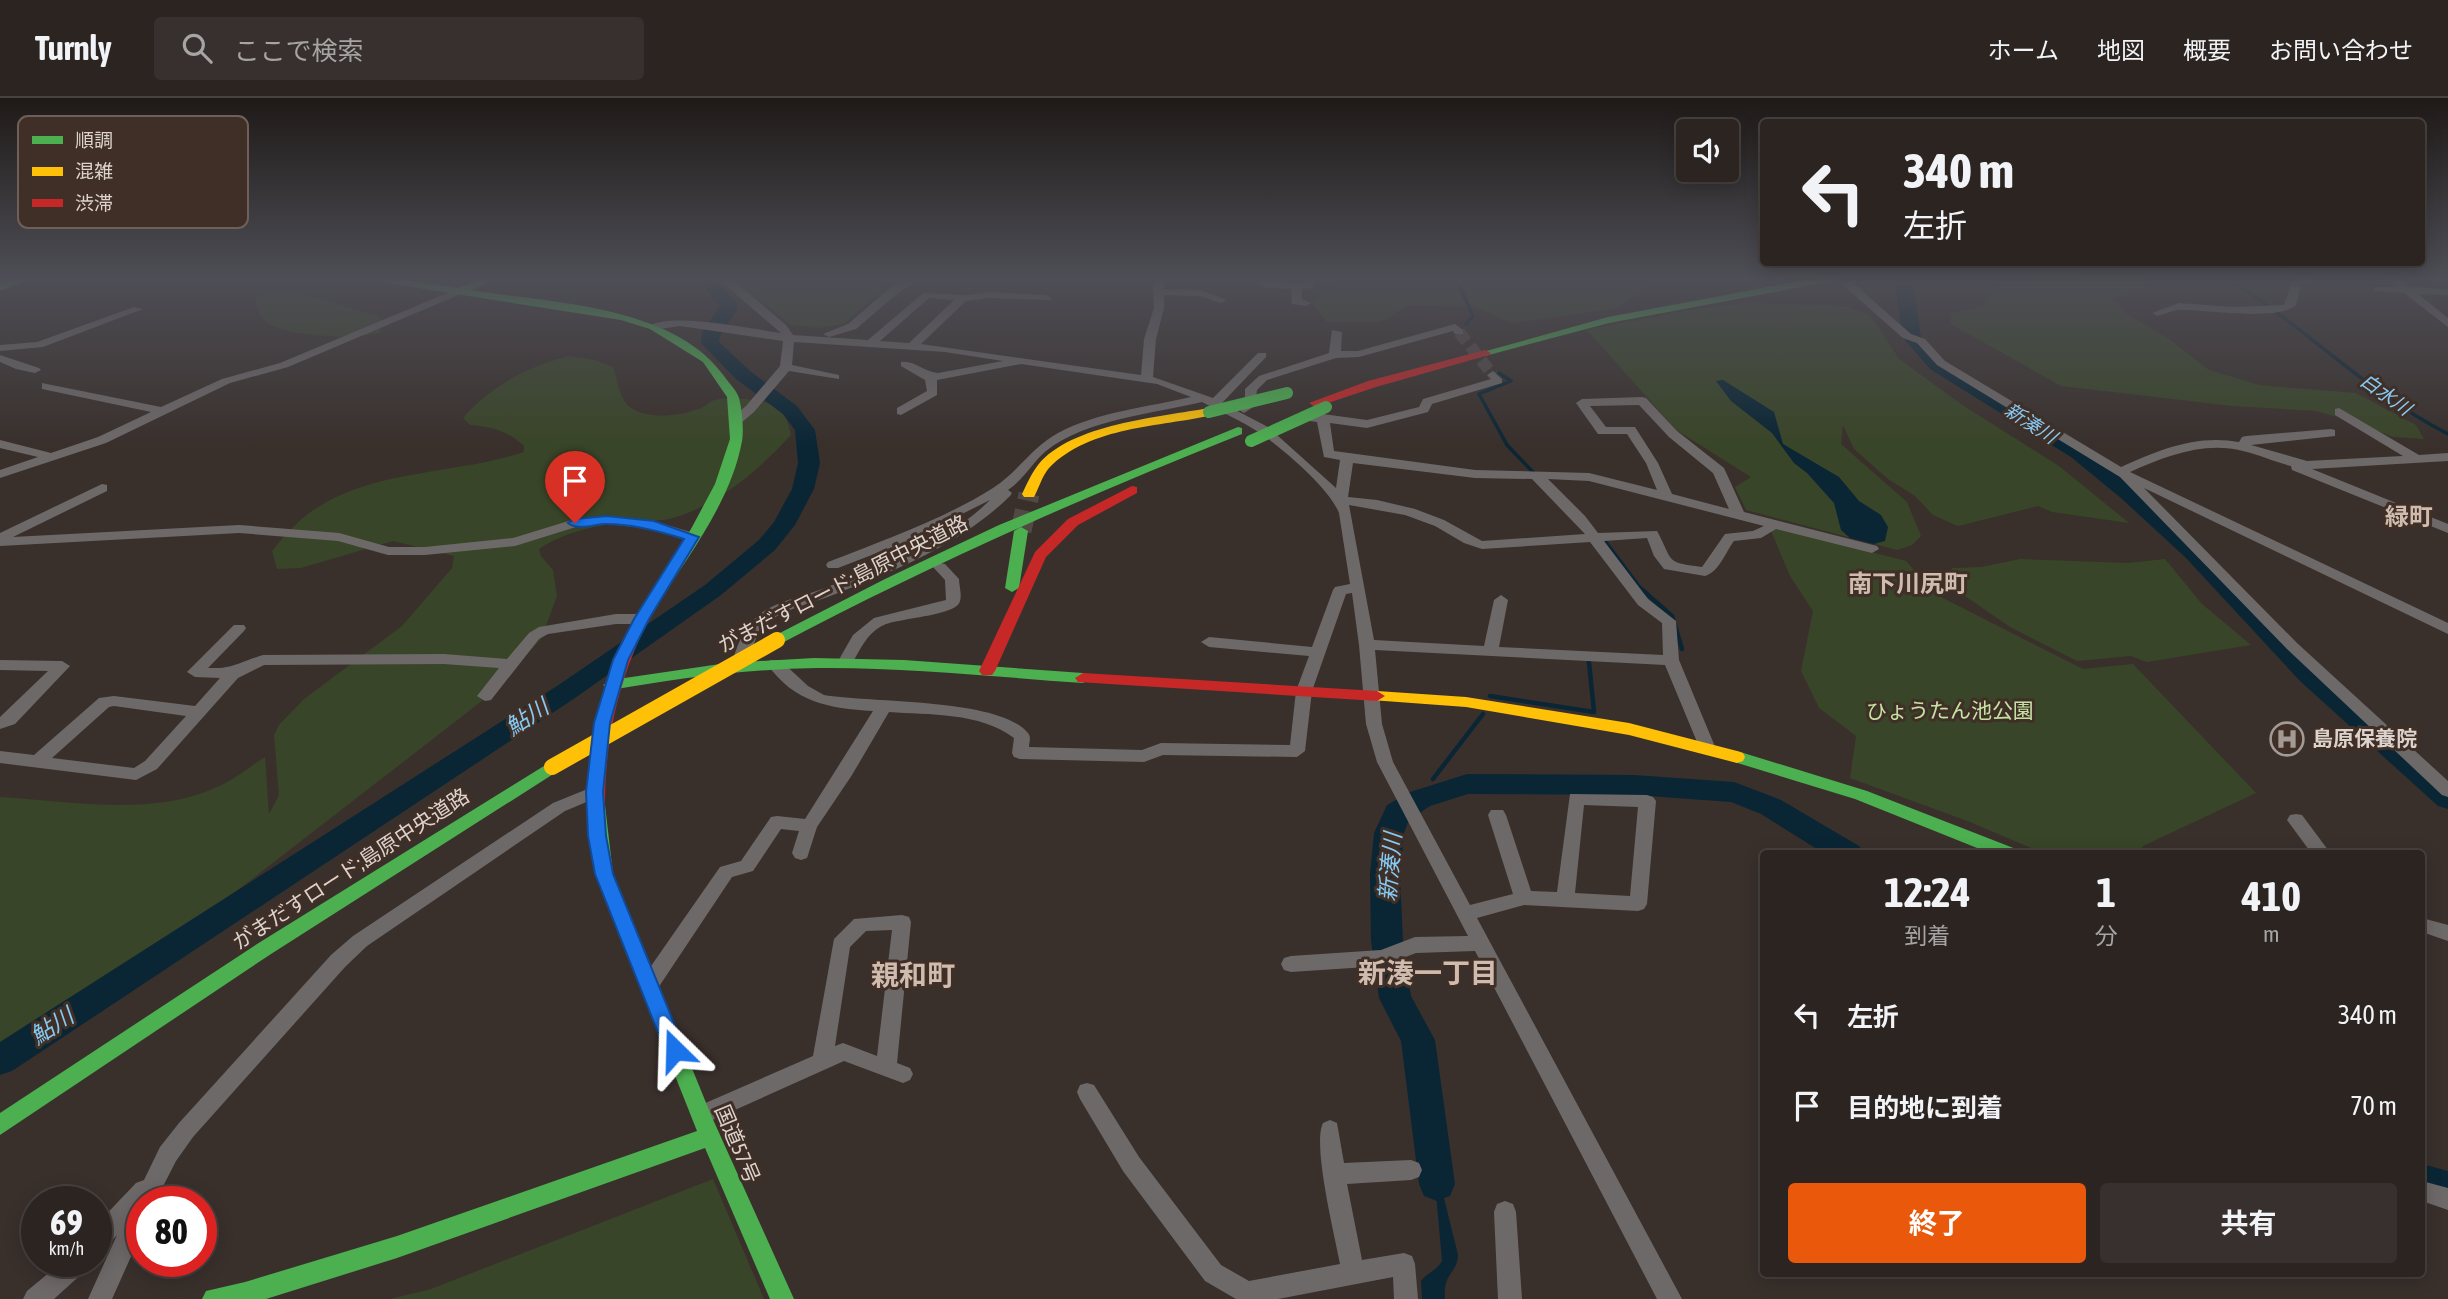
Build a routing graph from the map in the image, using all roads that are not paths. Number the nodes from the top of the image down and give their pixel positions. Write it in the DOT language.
graph roads {
  1 [pos="72,333"];
  2 [pos="360,333"];
  3 [pos="664,333"];
  4 [pos="775,333"];
  5 [pos="838,333"];
  6 [pos="883,333"];
  7 [pos="926,333"];
  8 [pos="1152,333"];
  9 [pos="1336,333"];
  10 [pos="1434,333"];
  11 [pos="1560,333"];
  12 [pos="1904,333"];
  13 [pos="787,334"];
  14 [pos="872,343"];
  15 [pos="912,346"];
  16 [pos="1504,347"];
  17 [pos="0,348"];
  18 [pos="1262,355"];
  19 [pos="1335,355"];
  20 [pos="0,358"];
  21 [pos="1026,360"];
  22 [pos="905,364"];
  23 [pos="786,367"];
  24 [pos="35,370"];
  25 [pos="1493,375"];
  26 [pos="835,377"];
  27 [pos="930,377"];
  28 [pos="1147,378"];
  29 [pos="1321,384"];
  30 [pos="46,386"];
  31 [pos="1293,391"];
  32 [pos="1209,404"];
  33 [pos="1321,410"];
  34 [pos="162,411"];
  35 [pos="901,411"];
  36 [pos="2339,412"];
  37 [pos="737,420"];
  38 [pos="1237,423"];
  39 [pos="1264,430"];
  40 [pos="2331,433"];
  41 [pos="0,444"];
  42 [pos="2244,447"];
  43 [pos="53,457"];
  44 [pos="1347,458"];
  45 [pos="2448,458"];
  46 [pos="2417,459"];
  47 [pos="2292,463"];
  48 [pos="2120,472"];
  49 [pos="0,474"];
  50 [pos="1536,475"];
  51 [pos="1017,478"];
  52 [pos="103,488"];
  53 [pos="1029,494"];
  54 [pos="1667,496"];
  55 [pos="1341,501"];
  56 [pos="1738,514"];
  57 [pos="1770,528"];
  58 [pos="2448,529"];
  59 [pos="1021,531"];
  60 [pos="692,537"];
  61 [pos="1594,537"];
  62 [pos="0,540"];
  63 [pos="1872,549"];
  64 [pos="833,565"];
  65 [pos="940,567"];
  66 [pos="1358,588"];
  67 [pos="1501,600"];
  68 [pos="641,619"];
  69 [pos="239,628"];
  70 [pos="2448,629"];
  71 [pos="1209,642"];
  72 [pos="1367,645"];
  73 [pos="1490,651"];
  74 [pos="996,652"];
  75 [pos="1318,652"];
  76 [pos="1671,660"];
  77 [pos="845,663"];
  78 [pos="512,664"];
  79 [pos="775,664"];
  80 [pos="0,665"];
  81 [pos="739,666"];
  82 [pos="987,671"];
  83 [pos="233,674"];
  84 [pos="611,685"];
  85 [pos="1304,691"];
  86 [pos="1370,695"];
  87 [pos="485,696"];
  88 [pos="883,708"];
  89 [pos="200,712"];
  90 [pos="0,723"];
  91 [pos="1708,749"];
  92 [pos="0,757"];
  93 [pos="37,762"];
  94 [pos="2448,791"];
  95 [pos="595,792"];
  96 [pos="1497,815"];
  97 [pos="2296,820"];
  98 [pos="808,826"];
  99 [pos="2000,850"];
  100 [pos="2319,850"];
  101 [pos="801,853"];
  102 [pos="1524,898"];
  103 [pos="1565,900"];
  104 [pos="1465,914"];
  105 [pos="2425,926"];
  106 [pos="2448,933"];
  107 [pos="1481,943"];
  108 [pos="1291,964"];
  109 [pos="649,985"];
  110 [pos="822,1062"];
  111 [pos="1087,1092"];
  112 [pos="701,1115"];
  113 [pos="0,1125"];
  114 [pos="1330,1130"];
  115 [pos="710,1136"];
  116 [pos="1411,1170"];
  117 [pos="1334,1174"];
  118 [pos="155,1178"];
  119 [pos="151,1186"];
  120 [pos="2425,1192"];
  121 [pos="2448,1199"];
  122 [pos="1505,1212"];
  123 [pos="112,1225"];
  124 [pos="126,1242"];
  125 [pos="1353,1273"];
  126 [pos="63,1277"];
  127 [pos="1253,1296"];
  128 [pos="35,1299"];
  129 [pos="100,1299"];
  130 [pos="214,1299"];
  131 [pos="782,1299"];
  132 [pos="1406,1299"];
  133 [pos="1510,1299"];
  134 [pos="1670,1299"];
  1 -- 17 [label="street"];
  2 -- 34 [label="street"];
  3 -- 37 [label="main road, 国道57号"];
  4 -- 13 [label="street"];
  5 -- 13 [label="street"];
  6 -- 14 [label="street"];
  7 -- 15 [label="street"];
  8 -- 28 [label="street"];
  9 -- 19 [label="street"];
  10 -- 19 [label="street"];
  11 -- 16 [label="main road, がまだすロード;島原中央道路"];
  12 -- 48 [label="street"];
  13 -- 14 [label="street"];
  13 -- 23 [label="street"];
  14 -- 15 [label="street"];
  15 -- 21 [label="street"];
  16 -- 29 [label="main road"];
  16 -- 33 [label="main road, がまだすロード;島原中央道路"];
  18 -- 32 [label="street"];
  19 -- 38 [label="street"];
  20 -- 24 [label="street"];
  21 -- 27 [label="street"];
  21 -- 28 [label="street"];
  22 -- 27 [label="street"];
  23 -- 26 [label="street"];
  23 -- 37 [label="street"];
  25 -- 33 [label="street"];
  27 -- 35 [label="street"];
  28 -- 32 [label="street"];
  30 -- 34 [label="street"];
  31 -- 32 [label="main road, bridge"];
  32 -- 38 [label="street"];
  32 -- 51 [label="street"];
  32 -- 53 [label="main road"];
  33 -- 38 [label="main road, がまだすロード;島原中央道路"];
  33 -- 39 [label="street"];
  33 -- 44 [label="street"];
  33 -- 74 [label="main road, bridge"];
  34 -- 43 [label="street"];
  36 -- 46 [label="street"];
  37 -- 60 [label="main road, 国道57号"];
  38 -- 39 [label="street"];
  38 -- 113 [label="main road, がまだすロード;島原中央道路, bridge"];
  39 -- 55 [label="street"];
  40 -- 42 [label="street"];
  41 -- 43 [label="street"];
  42 -- 47 [label="street"];
  42 -- 48 [label="street"];
  43 -- 49 [label="street"];
  44 -- 50 [label="street"];
  44 -- 55 [label="street"];
  45 -- 46 [label="street"];
  46 -- 47 [label="street"];
  47 -- 58 [label="street"];
  48 -- 70 [label="street"];
  48 -- 94 [label="street"];
  50 -- 54 [label="street"];
  50 -- 61 [label="street"];
  51 -- 64 [label="street"];
  51 -- 81 [label="street"];
  52 -- 62 [label="street"];
  54 -- 56 [label="street"];
  54 -- 56 [label="street"];
  55 -- 61 [label="street"];
  55 -- 66 [label="street"];
  56 -- 63 [label="street"];
  57 -- 61 [label="street"];
  59 -- 74 [label="main road"];
  60 -- 62 [label="street"];
  60 -- 68 [label="main road, 国道57号"];
  61 -- 76 [label="street"];
  65 -- 77 [label="street"];
  66 -- 72 [label="street"];
  66 -- 75 [label="street"];
  67 -- 73 [label="street"];
  68 -- 78 [label="street"];
  68 -- 84 [label="main road, 国道57号"];
  69 -- 83 [label="street"];
  71 -- 75 [label="street"];
  72 -- 73 [label="street"];
  72 -- 86 [label="street"];
  73 -- 76 [label="street"];
  74 -- 82 [label="main road"];
  75 -- 85 [label="street"];
  76 -- 91 [label="street"];
  77 -- 79 [label="main road"];
  77 -- 82 [label="main road"];
  78 -- 83 [label="street"];
  78 -- 87 [label="street"];
  79 -- 81 [label="main road"];
  79 -- 88 [label="street"];
  80 -- 90 [label="street"];
  81 -- 84 [label="main road"];
  82 -- 85 [label="main road"];
  83 -- 89 [label="street"];
  84 -- 95 [label="main road, 国道57号"];
  85 -- 86 [label="main road"];
  85 -- 88 [label="street"];
  86 -- 91 [label="main road"];
  86 -- 104 [label="street"];
  88 -- 98 [label="street"];
  89 -- 93 [label="street"];
  89 -- 93 [label="street"];
  91 -- 99 [label="main road"];
  92 -- 93 [label="street"];
  95 -- 109 [label="main road, 国道57号"];
  95 -- 118 [label="street"];
  96 -- 102 [label="street"];
  97 -- 100 [label="street"];
  98 -- 101 [label="street"];
  98 -- 109 [label="street"];
  102 -- 103 [label="street"];
  102 -- 104 [label="street"];
  103 -- 103 [label="street"];
  104 -- 107 [label="street"];
  105 -- 106 [label="street"];
  107 -- 108 [label="street"];
  107 -- 134 [label="street"];
  109 -- 112 [label="main road, 国道57号"];
  110 -- 110 [label="street"];
  110 -- 112 [label="street"];
  111 -- 127 [label="street"];
  112 -- 115 [label="main road, 国道57号"];
  114 -- 117 [label="street"];
  115 -- 130 [label="main road"];
  115 -- 131 [label="main road, 国道57号"];
  116 -- 117 [label="street"];
  117 -- 125 [label="street"];
  118 -- 119 [label="street"];
  118 -- 123 [label="street"];
  120 -- 121 [label="street"];
  122 -- 133 [label="street"];
  124 -- 129 [label="street"];
  125 -- 127 [label="street"];
  125 -- 132 [label="street"];
  126 -- 128 [label="street"];
}
